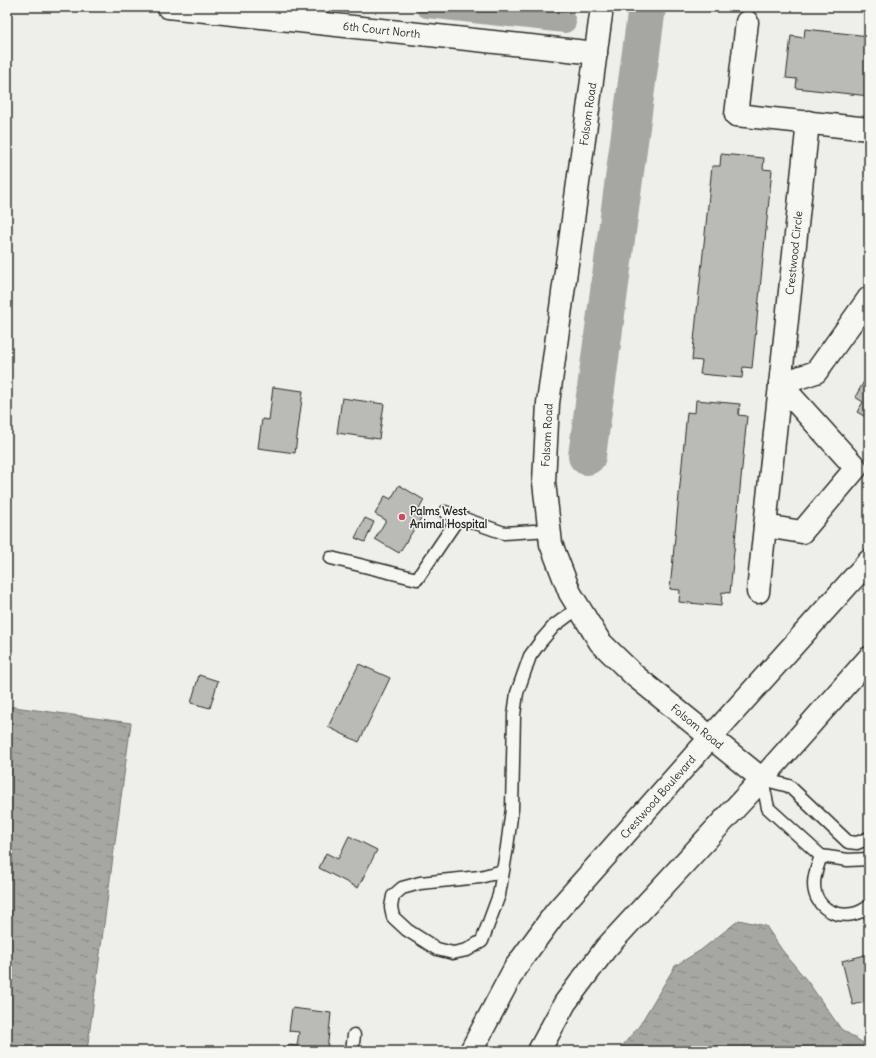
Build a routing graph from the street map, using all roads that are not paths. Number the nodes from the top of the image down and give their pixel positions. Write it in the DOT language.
graph roads {
  1 [pos="168,7"];
  2 [pos="602,7"];
  3 [pos="748,22"];
  4 [pos="596,53"];
  5 [pos="808,122"];
  6 [pos="869,129"];
  7 [pos="869,298"];
  8 [pos="780,384"];
  9 [pos="445,512"];
  10 [pos="459,517"];
  11 [pos="765,526"];
  12 [pos="549,530"];
  13 [pos="331,558"];
  14 [pos="869,561"];
  15 [pos="758,592"];
  16 [pos="578,608"];
  17 [pos="869,658"];
  18 [pos="711,737"];
  19 [pos="762,779"];
  20 [pos="869,838"];
  21 [pos="821,856"];
  22 [pos="869,859"];
  23 [pos="503,871"];
  24 [pos="869,906"];
  25 [pos="354,1035"];
  26 [pos="352,1051"];
  27 [pos="471,1051"];
  28 [pos="539,1051"];
  1 -- 4 [label="street, 6th Court North"];
  2 -- 4 [label="street, Folsom Road"];
  3 -- 5 [label="street"];
  4 -- 12 [label="street, Folsom Road"];
  5 -- 6 [label="street"];
  5 -- 8 [label="street, Crestwood Circle"];
  7 -- 8 [label="street"];
  8 -- 11 [label="street, Crestwood Circle"];
  8 -- 11 [label="street"];
  9 -- 10 [label="lane"];
  10 -- 12 [label="lane"];
  10 -- 13 [label="lane"];
  11 -- 15 [label="street, Crestwood Circle"];
  12 -- 16 [label="street, Folsom Road"];
  14 -- 18 [label="street, Crestwood Boulevard"];
  16 -- 18 [label="street, Folsom Road"];
  16 -- 23 [label="lane"];
  17 -- 19 [label="street"];
  18 -- 19 [label="street, Folsom Road"];
  18 -- 27 [label="street, Crestwood Boulevard"];
  19 -- 20 [label="lane"];
  19 -- 21 [label="lane"];
  19 -- 28 [label="street"];
  21 -- 22 [label="lane"];
  21 -- 24 [label="lane"];
  23 -- 23 [label="lane"];
  25 -- 26 [label="lane"];
}
